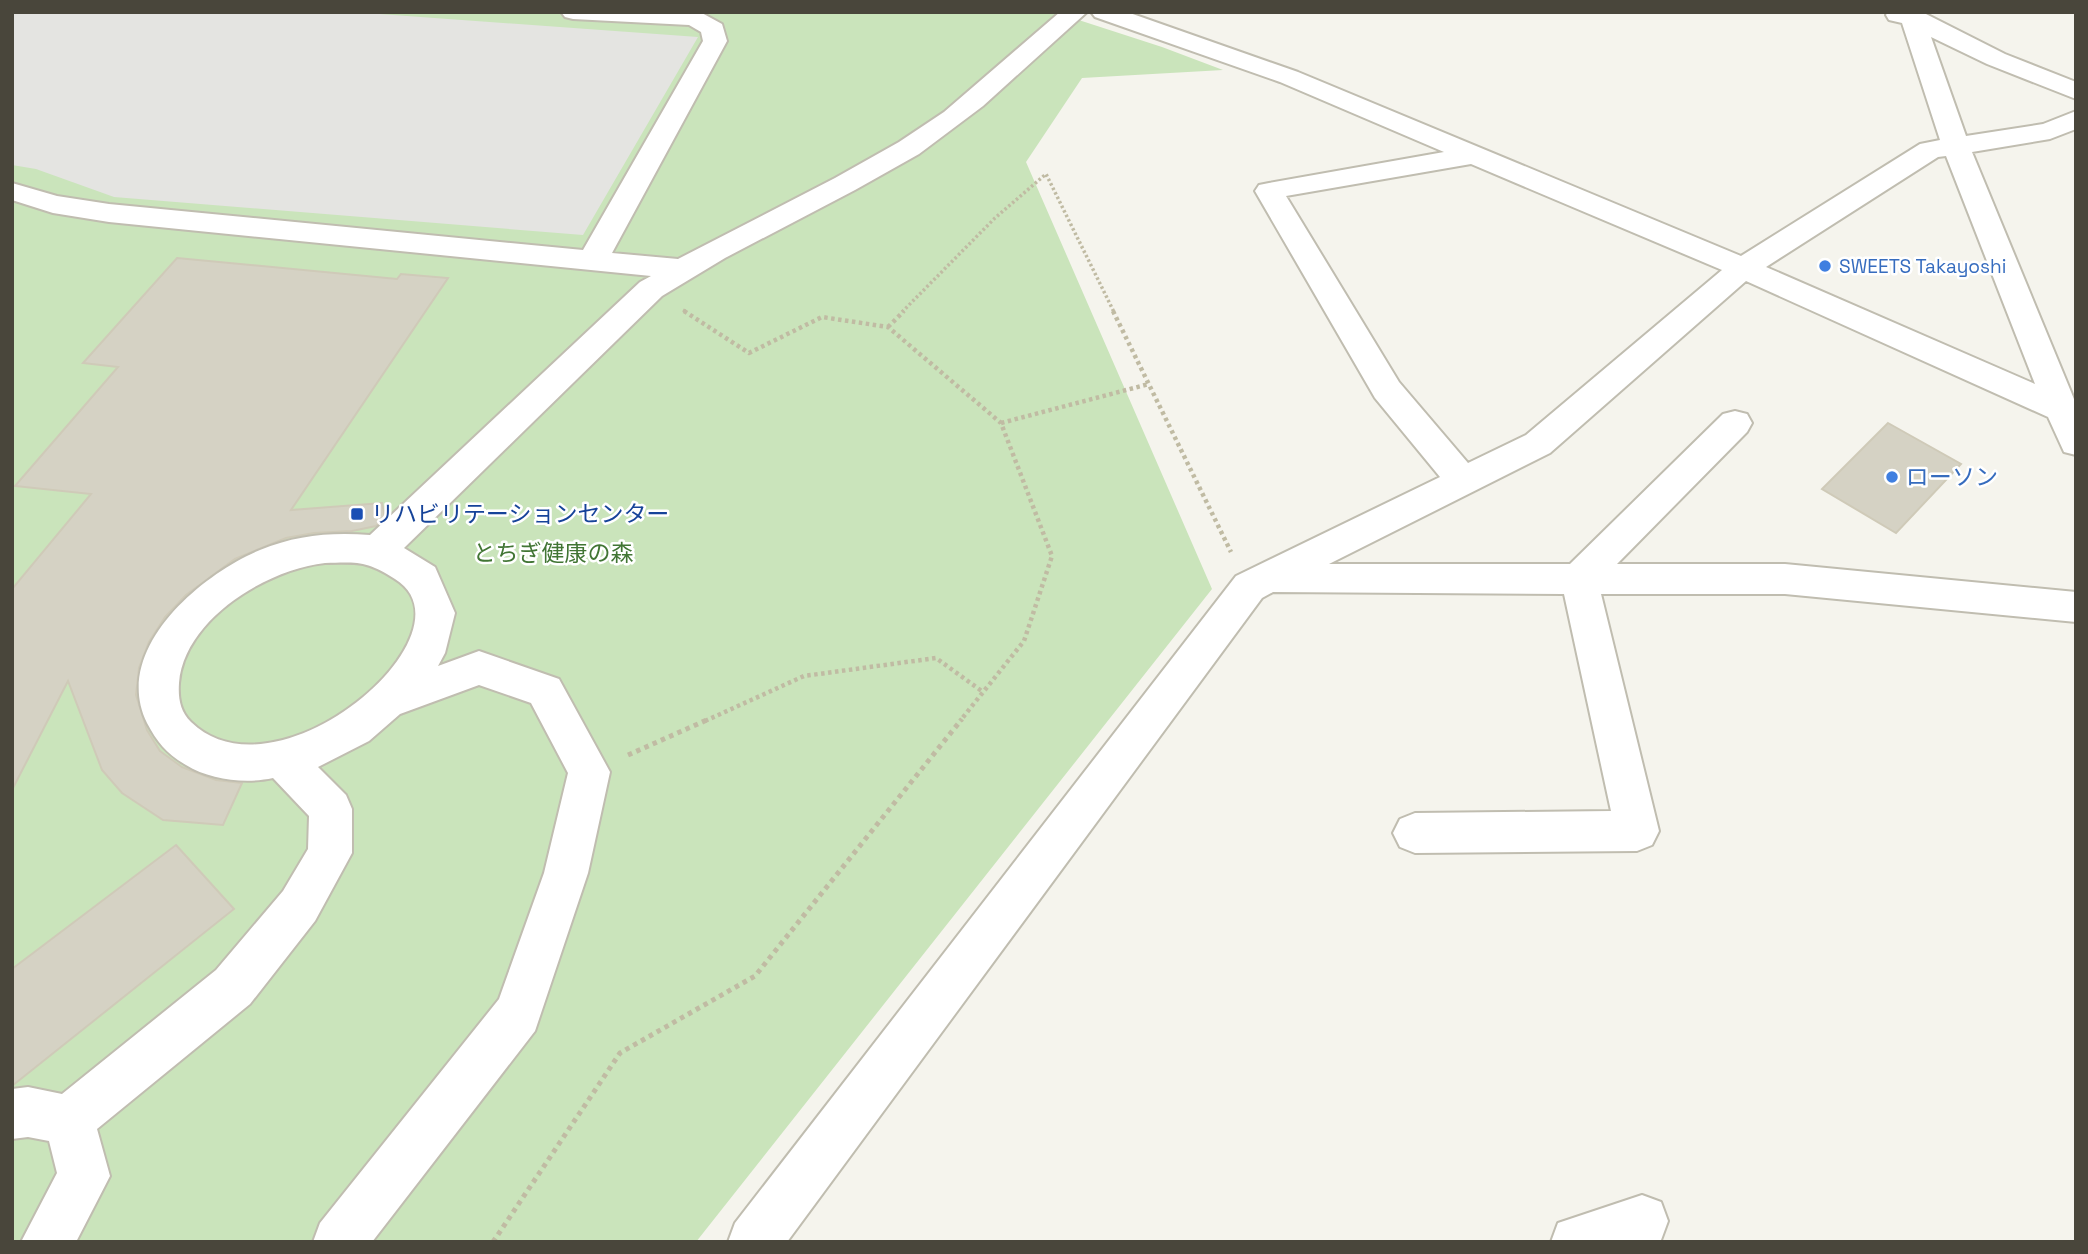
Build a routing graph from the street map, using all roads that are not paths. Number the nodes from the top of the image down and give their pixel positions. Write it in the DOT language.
graph roads {
  1 [pos="573,12"];
  2 [pos="1075,12"];
  3 [pos="1103,12"];
  4 [pos="1902,14"];
  5 [pos="2076,91"];
  6 [pos="2076,119"];
  7 [pos="1956,146"];
  8 [pos="1473,155"];
  9 [pos="12,191"];
  10 [pos="592,261"];
  11 [pos="1743,268"];
  12 [pos="682,269"];
  13 [pos="2061,409"];
  14 [pos="1735,423"];
  15 [pos="2076,443"];
  16 [pos="1463,481"];
  17 [pos="378,550"];
  18 [pos="1579,579"];
  19 [pos="1258,583"];
  20 [pos="2076,607"];
  21 [pos="394,699"];
  22 [pos="282,759"];
  23 [pos="1415,832"];
  24 [pos="12,1114"];
  25 [pos="69,1120"];
  26 [pos="1642,1220"];
  27 [pos="47,1242"];
  28 [pos="339,1242"];
  29 [pos="754,1242"];
  30 [pos="1577,1242"];
  1 -- 10 [label="street"];
  2 -- 12 [label="street"];
  3 -- 8 [label="street"];
  4 -- 5 [label="street"];
  4 -- 7 [label="street"];
  6 -- 7 [label="street"];
  7 -- 11 [label="street"];
  7 -- 13 [label="street"];
  8 -- 11 [label="street"];
  8 -- 16 [label="street"];
  9 -- 10 [label="street"];
  10 -- 12 [label="street"];
  11 -- 13 [label="street"];
  11 -- 16 [label="street"];
  12 -- 17 [label="street"];
  13 -- 15 [label="street"];
  14 -- 18 [label="street"];
  16 -- 19 [label="street"];
  17 -- 21 [label="street"];
  17 -- 22 [label="street"];
  18 -- 19 [label="street"];
  18 -- 20 [label="street"];
  18 -- 23 [label="street"];
  19 -- 29 [label="street"];
  21 -- 22 [label="street"];
  21 -- 28 [label="street"];
  22 -- 25 [label="street"];
  24 -- 25 [label="street"];
  25 -- 27 [label="street"];
  26 -- 30 [label="street"];
}
